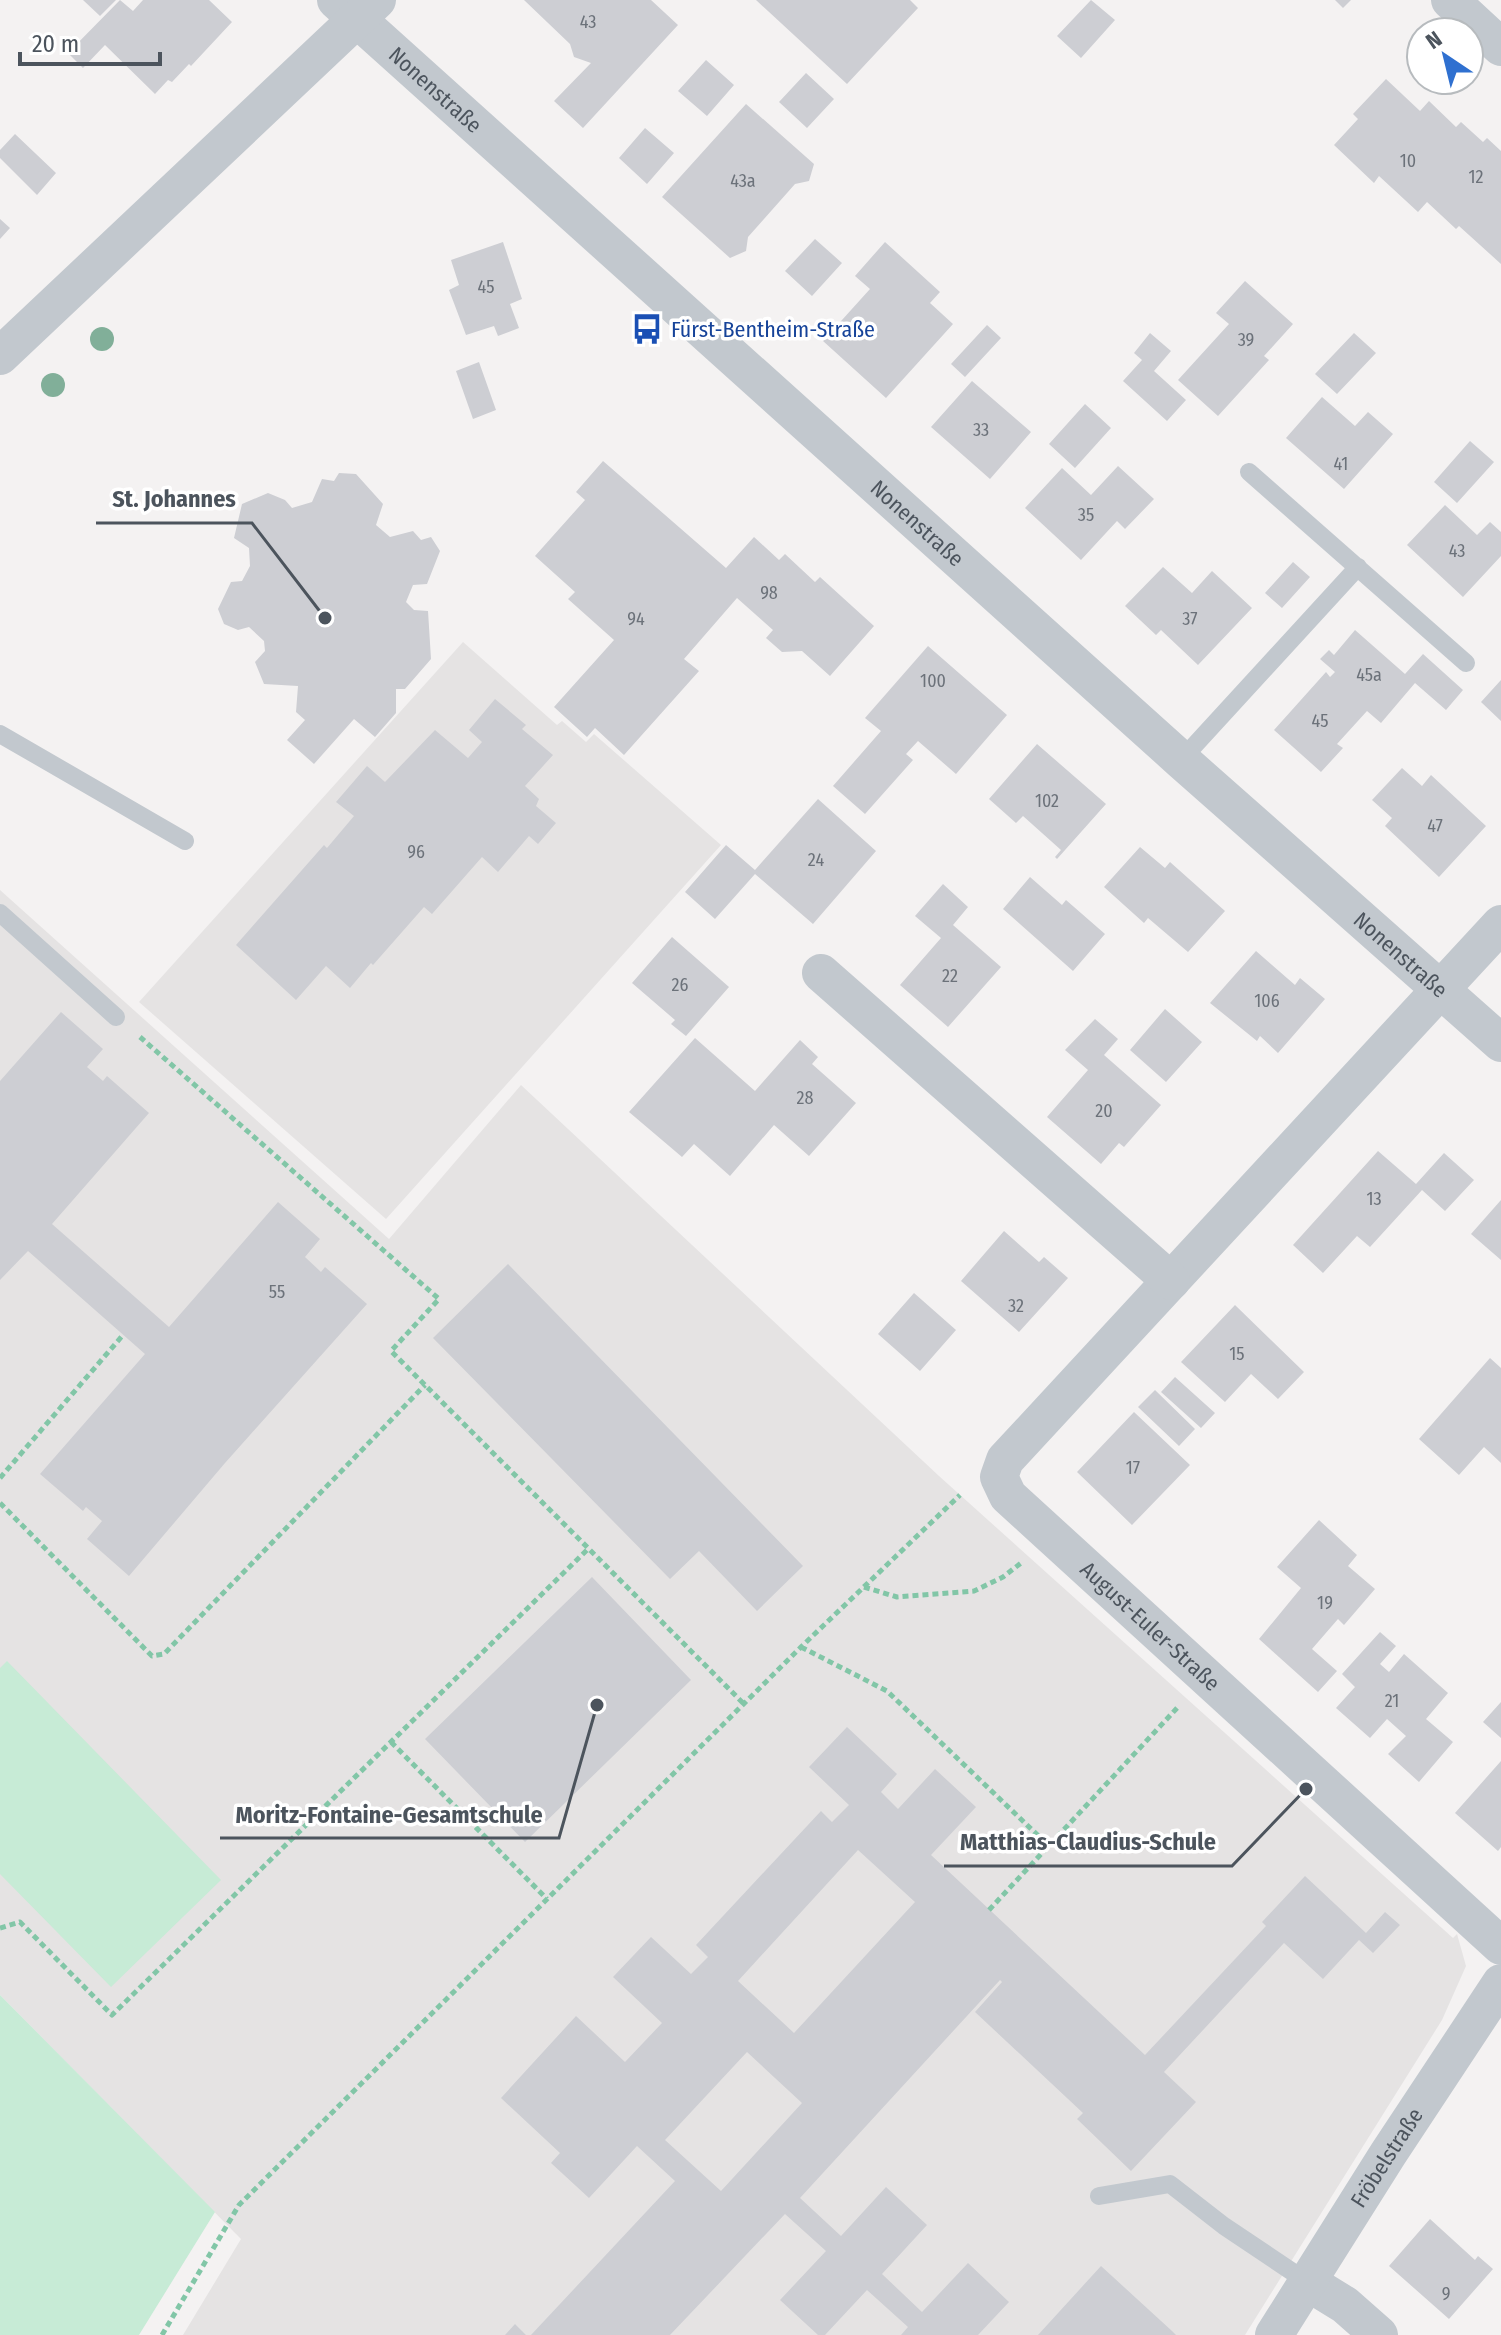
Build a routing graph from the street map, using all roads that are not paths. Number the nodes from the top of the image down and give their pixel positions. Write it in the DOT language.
graph roads {
  1 [pos="1450,0"];
  2 [pos="357,7"];
  3 [pos="1501,47"];
  4 [pos="0,356"];
  5 [pos="1249,472"];
  6 [pos="1358,567"];
  7 [pos="1466,663"];
  8 [pos="0,734"];
  9 [pos="1181,760"];
  10 [pos="185,841"];
  11 [pos="0,913"];
  12 [pos="1501,924"];
  13 [pos="821,973"];
  14 [pos="1440,989"];
  15 [pos="116,1017"];
  16 [pos="1501,1043"];
  17 [pos="1171,1281"];
  18 [pos="1501,1946"];
  19 [pos="1501,1983"];
  20 [pos="1099,2196"];
  21 [pos="1306,2281"];
  22 [pos="1274,2335"];
  23 [pos="1379,2335"];
  1 -- 3 [label="street"];
  2 -- 4 [label="street"];
  2 -- 9 [label="street, Nonenstraße"];
  5 -- 6 [label="lane"];
  6 -- 7 [label="lane"];
  6 -- 9 [label="lane"];
  8 -- 10 [label="lane"];
  9 -- 14 [label="street, Nonenstraße"];
  11 -- 15 [label="lane"];
  12 -- 14 [label="street, August-Euler-Straße"];
  13 -- 17 [label="street"];
  14 -- 16 [label="street, Nonenstraße"];
  14 -- 17 [label="street, August-Euler-Straße"];
  17 -- 18 [label="street, August-Euler-Straße"];
  19 -- 21 [label="street, Fröbelstraße"];
  20 -- 21 [label="lane"];
  21 -- 22 [label="street, Fröbelstraße"];
  21 -- 23 [label="street"];
}
